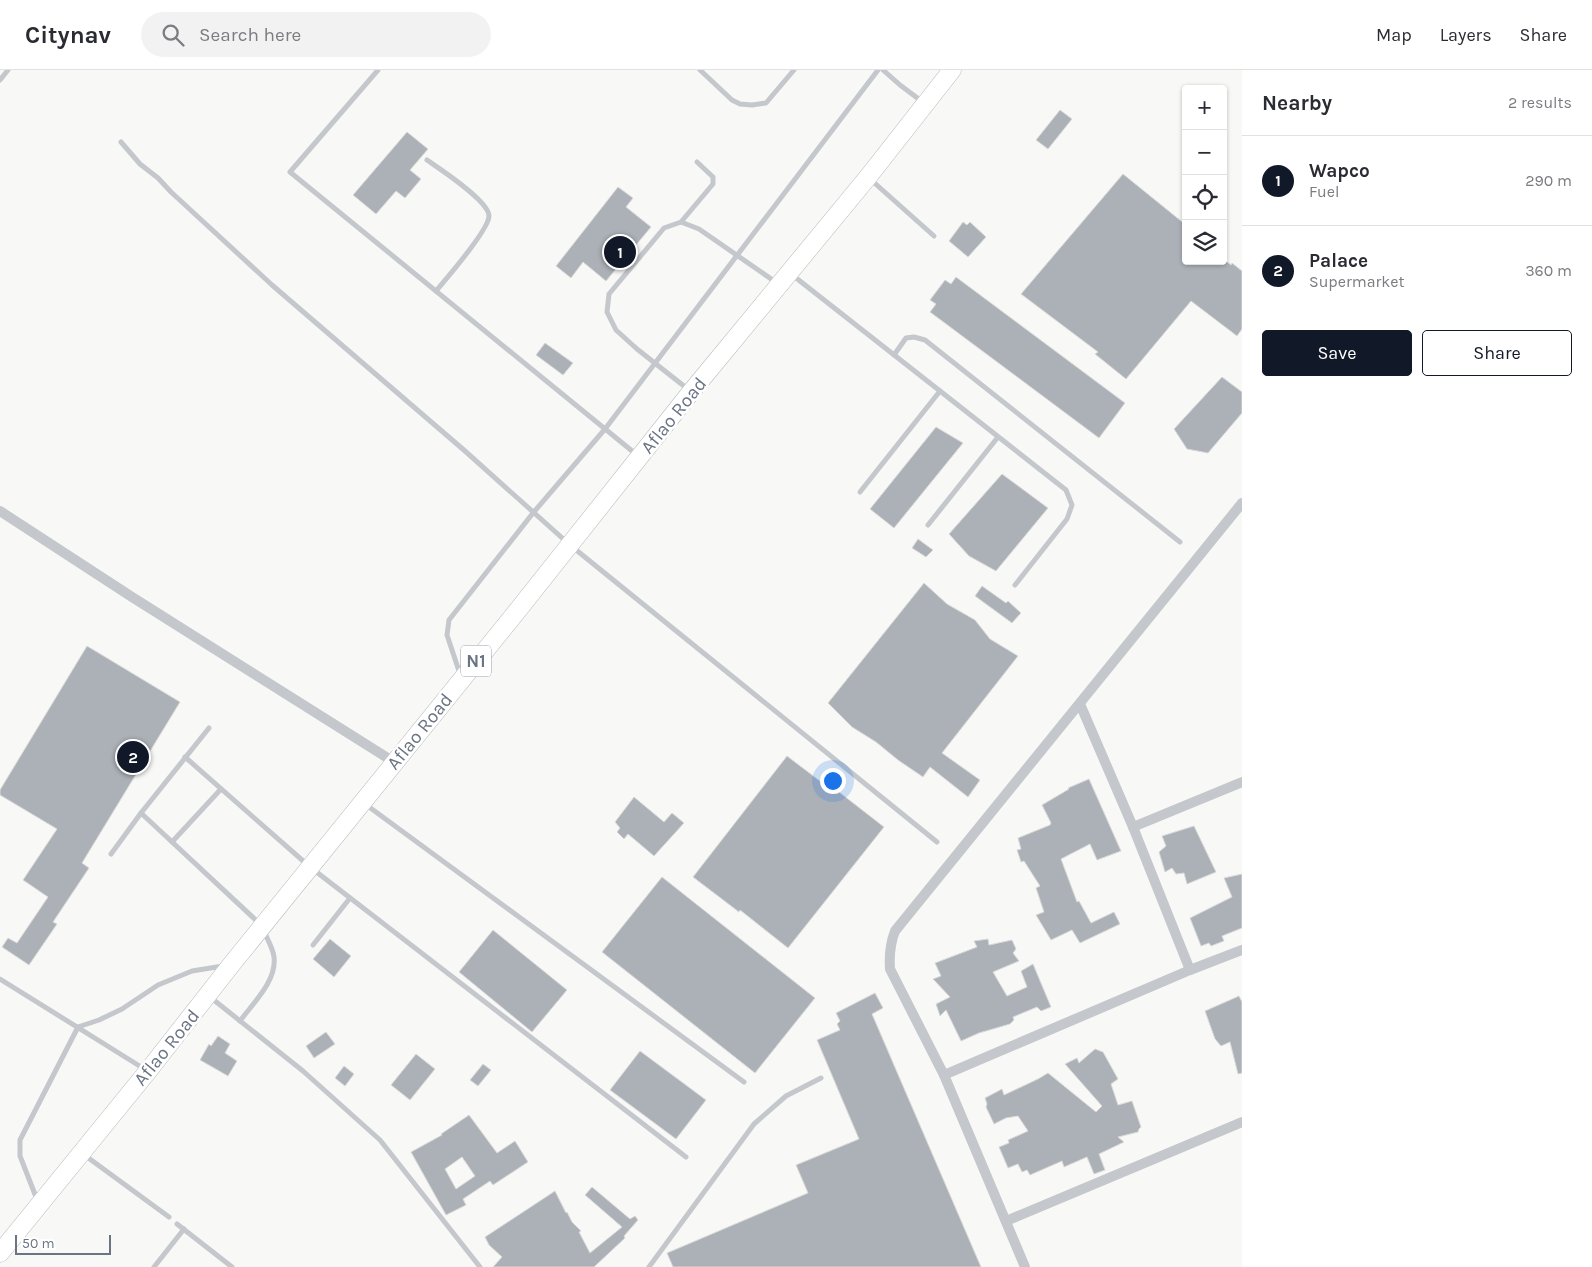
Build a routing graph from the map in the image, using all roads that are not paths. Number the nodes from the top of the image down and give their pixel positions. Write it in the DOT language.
graph roads {
  1 [pos="8,70"];
  2 [pos="378,70"];
  3 [pos="700,70"];
  4 [pos="794,70"];
  5 [pos="878,70"];
  6 [pos="883,70"];
  7 [pos="952,70"];
  8 [pos="708,72"];
  9 [pos="0,80"];
  10 [pos="925,104"];
  11 [pos="122,142"];
  12 [pos="427,160"];
  13 [pos="697,162"];
  14 [pos="868,177"];
  15 [pos="681,222"];
  16 [pos="934,236"];
  17 [pos="737,255"];
  18 [pos="785,279"];
  19 [pos="436,291"];
  20 [pos="894,355"];
  21 [pos="654,362"];
  22 [pos="940,391"];
  23 [pos="691,392"];
  24 [pos="605,429"];
  25 [pos="998,437"];
  26 [pos="639,457"];
  27 [pos="860,492"];
  28 [pos="1242,503"];
  29 [pos="0,512"];
  30 [pos="533,512"];
  31 [pos="928,525"];
  32 [pos="1180,542"];
  33 [pos="570,545"];
  34 [pos="1016,586"];
  35 [pos="462,679"];
  36 [pos="1080,704"];
  37 [pos="209,728"];
  38 [pos="185,758"];
  39 [pos="394,762"];
  40 [pos="1242,782"];
  41 [pos="221,789"];
  42 [pos="362,802"];
  43 [pos="141,813"];
  44 [pos="1133,827"];
  45 [pos="172,842"];
  46 [pos="937,842"];
  47 [pos="111,854"];
  48 [pos="310,867"];
  49 [pos="350,898"];
  50 [pos="262,926"];
  51 [pos="313,944"];
  52 [pos="1242,950"];
  53 [pos="231,965"];
  54 [pos="1190,970"];
  55 [pos="0,979"];
  56 [pos="207,995"];
  57 [pos="240,1021"];
  58 [pos="78,1027"];
  59 [pos="148,1071"];
  60 [pos="944,1075"];
  61 [pos="821,1078"];
  62 [pos="744,1082"];
  63 [pos="1242,1122"];
  64 [pos="81,1152"];
  65 [pos="686,1157"];
  66 [pos="39,1205"];
  67 [pos="169,1217"];
  68 [pos="1006,1221"];
  69 [pos="177,1224"];
  70 [pos="184,1229"];
  71 [pos="0,1253"];
  72 [pos="154,1267"];
  73 [pos="232,1267"];
  74 [pos="480,1267"];
  75 [pos="649,1267"];
  76 [pos="1025,1267"];
  1 -- 9 [label="lane"];
  2 -- 19 [label="lane"];
  3 -- 8 [label="lane"];
  4 -- 8 [label="lane"];
  5 -- 17 [label="lane"];
  6 -- 10 [label="lane"];
  7 -- 10 [label="highway, Aflao Road / N1"];
  10 -- 14 [label="highway, Aflao Road / N1"];
  11 -- 30 [label="lane"];
  12 -- 19 [label="lane"];
  13 -- 15 [label="lane"];
  14 -- 16 [label="lane"];
  14 -- 18 [label="highway, Aflao Road / N1"];
  15 -- 17 [label="lane"];
  15 -- 21 [label="lane"];
  17 -- 18 [label="lane"];
  17 -- 21 [label="lane"];
  18 -- 20 [label="lane"];
  18 -- 23 [label="highway, Aflao Road / N1"];
  19 -- 24 [label="lane"];
  20 -- 22 [label="lane"];
  20 -- 32 [label="lane"];
  21 -- 23 [label="lane"];
  21 -- 24 [label="lane"];
  22 -- 25 [label="lane"];
  22 -- 27 [label="lane"];
  23 -- 26 [label="highway, Aflao Road / N1"];
  24 -- 26 [label="lane"];
  24 -- 30 [label="lane"];
  25 -- 31 [label="lane"];
  25 -- 34 [label="lane"];
  26 -- 33 [label="highway, Aflao Road / N1"];
  28 -- 36 [label="street"];
  29 -- 39 [label="street"];
  30 -- 33 [label="lane"];
  30 -- 35 [label="lane"];
  33 -- 35 [label="highway, Aflao Road / N1"];
  33 -- 46 [label="lane"];
  35 -- 39 [label="highway, Aflao Road / N1"];
  36 -- 44 [label="street"];
  36 -- 60 [label="street"];
  37 -- 38 [label="lane"];
  38 -- 41 [label="lane"];
  38 -- 43 [label="lane"];
  39 -- 42 [label="highway, Aflao Road / N1"];
  40 -- 44 [label="street"];
  41 -- 45 [label="lane"];
  41 -- 48 [label="lane"];
  42 -- 48 [label="highway, Aflao Road / N1"];
  42 -- 62 [label="lane"];
  43 -- 45 [label="lane"];
  43 -- 47 [label="lane"];
  44 -- 54 [label="street"];
  45 -- 50 [label="lane"];
  48 -- 49 [label="lane"];
  48 -- 50 [label="highway, Aflao Road / N1"];
  49 -- 51 [label="lane"];
  49 -- 65 [label="lane"];
  50 -- 53 [label="highway, Aflao Road / N1"];
  50 -- 57 [label="lane"];
  52 -- 54 [label="street"];
  53 -- 56 [label="highway, Aflao Road / N1"];
  53 -- 58 [label="lane"];
  54 -- 60 [label="street"];
  55 -- 58 [label="lane"];
  56 -- 57 [label="lane"];
  56 -- 59 [label="highway, Aflao Road / N1"];
  57 -- 74 [label="lane"];
  58 -- 59 [label="lane"];
  58 -- 66 [label="lane"];
  59 -- 64 [label="highway, Aflao Road / N1"];
  60 -- 68 [label="street"];
  61 -- 75 [label="lane"];
  63 -- 68 [label="street"];
  64 -- 66 [label="highway, Aflao Road / N1"];
  64 -- 67 [label="lane"];
  66 -- 71 [label="highway, Aflao Road / N1"];
  68 -- 76 [label="street"];
  69 -- 70 [label="lane"];
  70 -- 72 [label="lane"];
  70 -- 73 [label="lane"];
}
